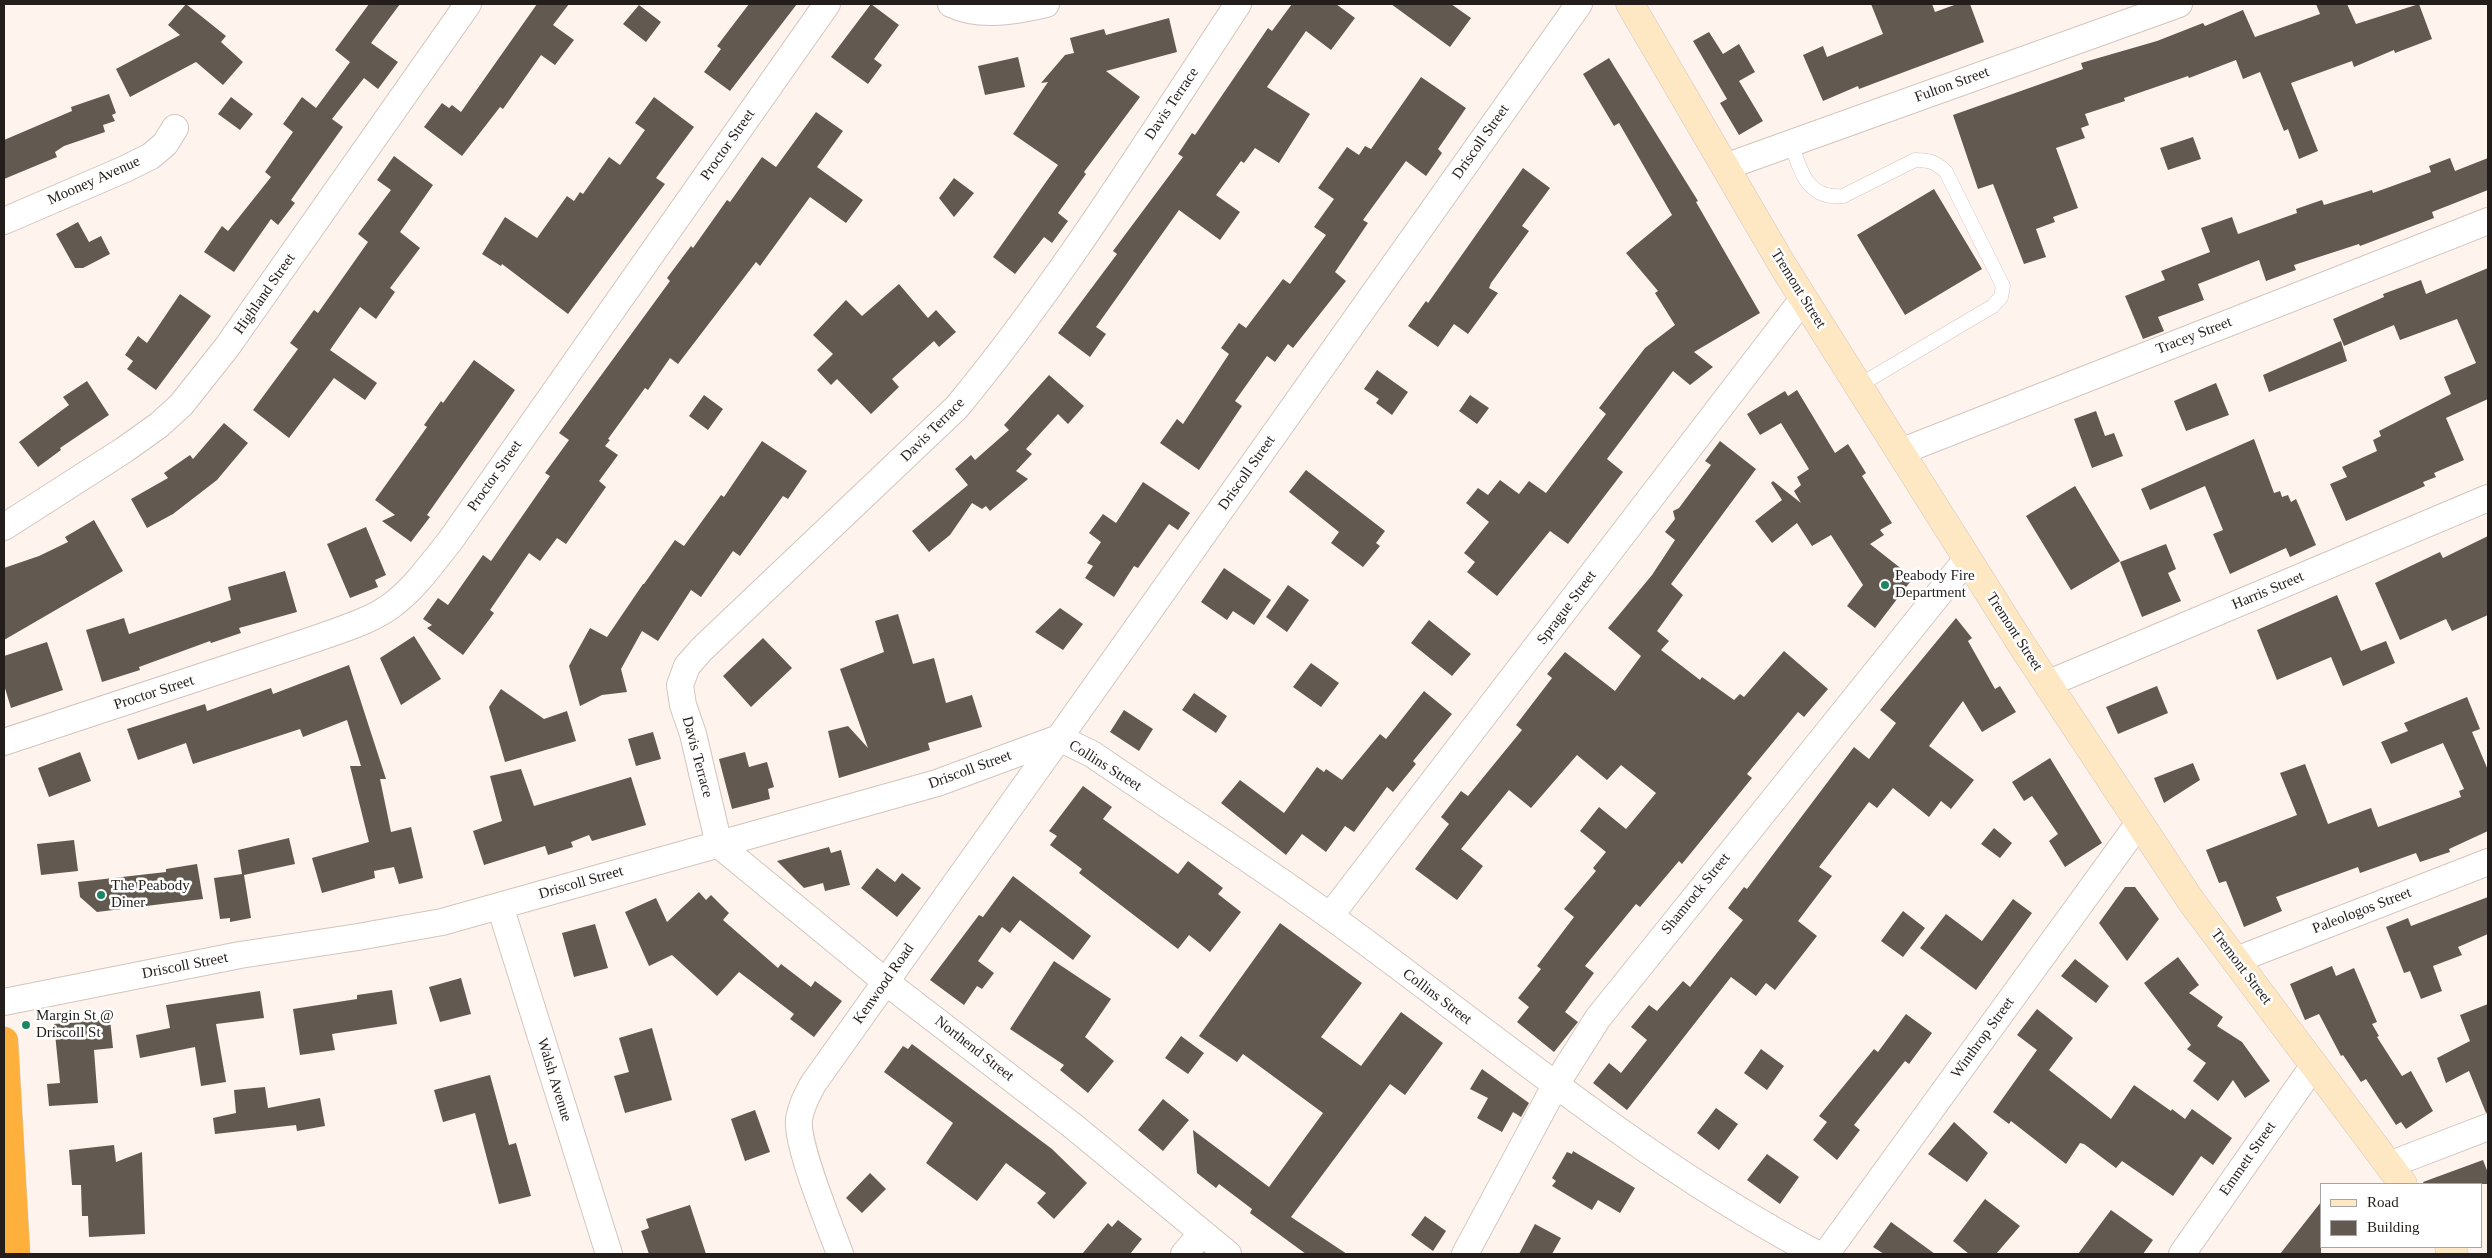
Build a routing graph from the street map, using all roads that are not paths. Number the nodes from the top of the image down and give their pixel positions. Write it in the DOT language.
graph roads {
  1 [pos="468,4"];
  2 [pos="827,4"];
  3 [pos="951,4"];
  4 [pos="1046,4"];
  5 [pos="1238,4"];
  6 [pos="1580,4"];
  7 [pos="1630,4"];
  8 [pos="2179,4"];
  9 [pos="175,128"];
  10 [pos="1791,142"];
  11 [pos="1725,167"];
  12 [pos="4,221"];
  13 [pos="2488,221"];
  14 [pos="1803,299"];
  15 [pos="1858,386"];
  16 [pos="1900,452"];
  17 [pos="2488,498"];
  18 [pos="4,527"];
  19 [pos="1967,560"];
  20 [pos="2047,684"];
  21 [pos="1059,738"];
  22 [pos="4,742"];
  23 [pos="2140,823"];
  24 [pos="719,845"];
  25 [pos="2488,862"];
  26 [pos="500,906"];
  27 [pos="1330,916"];
  28 [pos="2236,960"];
  29 [pos="886,982"];
  30 [pos="4,1002"];
  31 [pos="4,1042"];
  32 [pos="2314,1065"];
  33 [pos="1555,1086"];
  34 [pos="2488,1127"];
  35 [pos="2396,1175"];
  36 [pos="1202,1233"];
  37 [pos="16,1254"];
  38 [pos="609,1254"];
  39 [pos="840,1254"];
  40 [pos="1184,1254"];
  41 [pos="1228,1254"];
  42 [pos="1464,1254"];
  43 [pos="1817,1254"];
  44 [pos="1826,1254"];
  45 [pos="2182,1254"];
  1 -- 18 [label="street, Highland Street"];
  2 -- 22 [label="street, Proctor Street"];
  3 -- 4 [label="street"];
  5 -- 24 [label="street, Davis Terrace"];
  6 -- 21 [label="street, Driscoll Street"];
  7 -- 11 [label="street, Tremont Street"];
  8 -- 10 [label="street, Fulton Street"];
  9 -- 12 [label="street, Mooney Avenue"];
  10 -- 11 [label="street, Fulton Street"];
  10 -- 15 [label="lane"];
  11 -- 14 [label="street, Tremont Street"];
  13 -- 16 [label="street, Tracey Street"];
  14 -- 15 [label="street, Tremont Street"];
  14 -- 27 [label="street, Sprague Street"];
  15 -- 16 [label="street, Tremont Street"];
  16 -- 19 [label="street, Tremont Street"];
  17 -- 20 [label="street, Harris Street"];
  19 -- 20 [label="street, Tremont Street"];
  19 -- 33 [label="street, Shamrock Street"];
  20 -- 23 [label="street, Tremont Street"];
  21 -- 24 [label="street, Driscoll Street"];
  21 -- 27 [label="street, Collins Street"];
  21 -- 29 [label="street, Kenwood Road"];
  23 -- 28 [label="street, Tremont Street"];
  23 -- 44 [label="street, Winthrop Street"];
  24 -- 26 [label="street, Driscoll Street"];
  24 -- 29 [label="street, Northend Street"];
  25 -- 28 [label="street, Paleologos Street"];
  26 -- 30 [label="street, Driscoll Street"];
  26 -- 38 [label="street, Walsh Avenue"];
  27 -- 33 [label="street, Collins Street"];
  28 -- 32 [label="street, Tremont Street"];
  29 -- 36 [label="street, Northend Street"];
  29 -- 39 [label="street, Kenwood Road"];
  31 -- 37 [label="highway"];
  32 -- 35 [label="street, Tremont Street"];
  32 -- 45 [label="street, Emmett Street"];
  33 -- 42 [label="street, Shamrock Street"];
  33 -- 43 [label="street, Collins Street"];
  34 -- 35 [label="street"];
  36 -- 40 [label="street"];
  36 -- 41 [label="street, Northend Street"];
}
